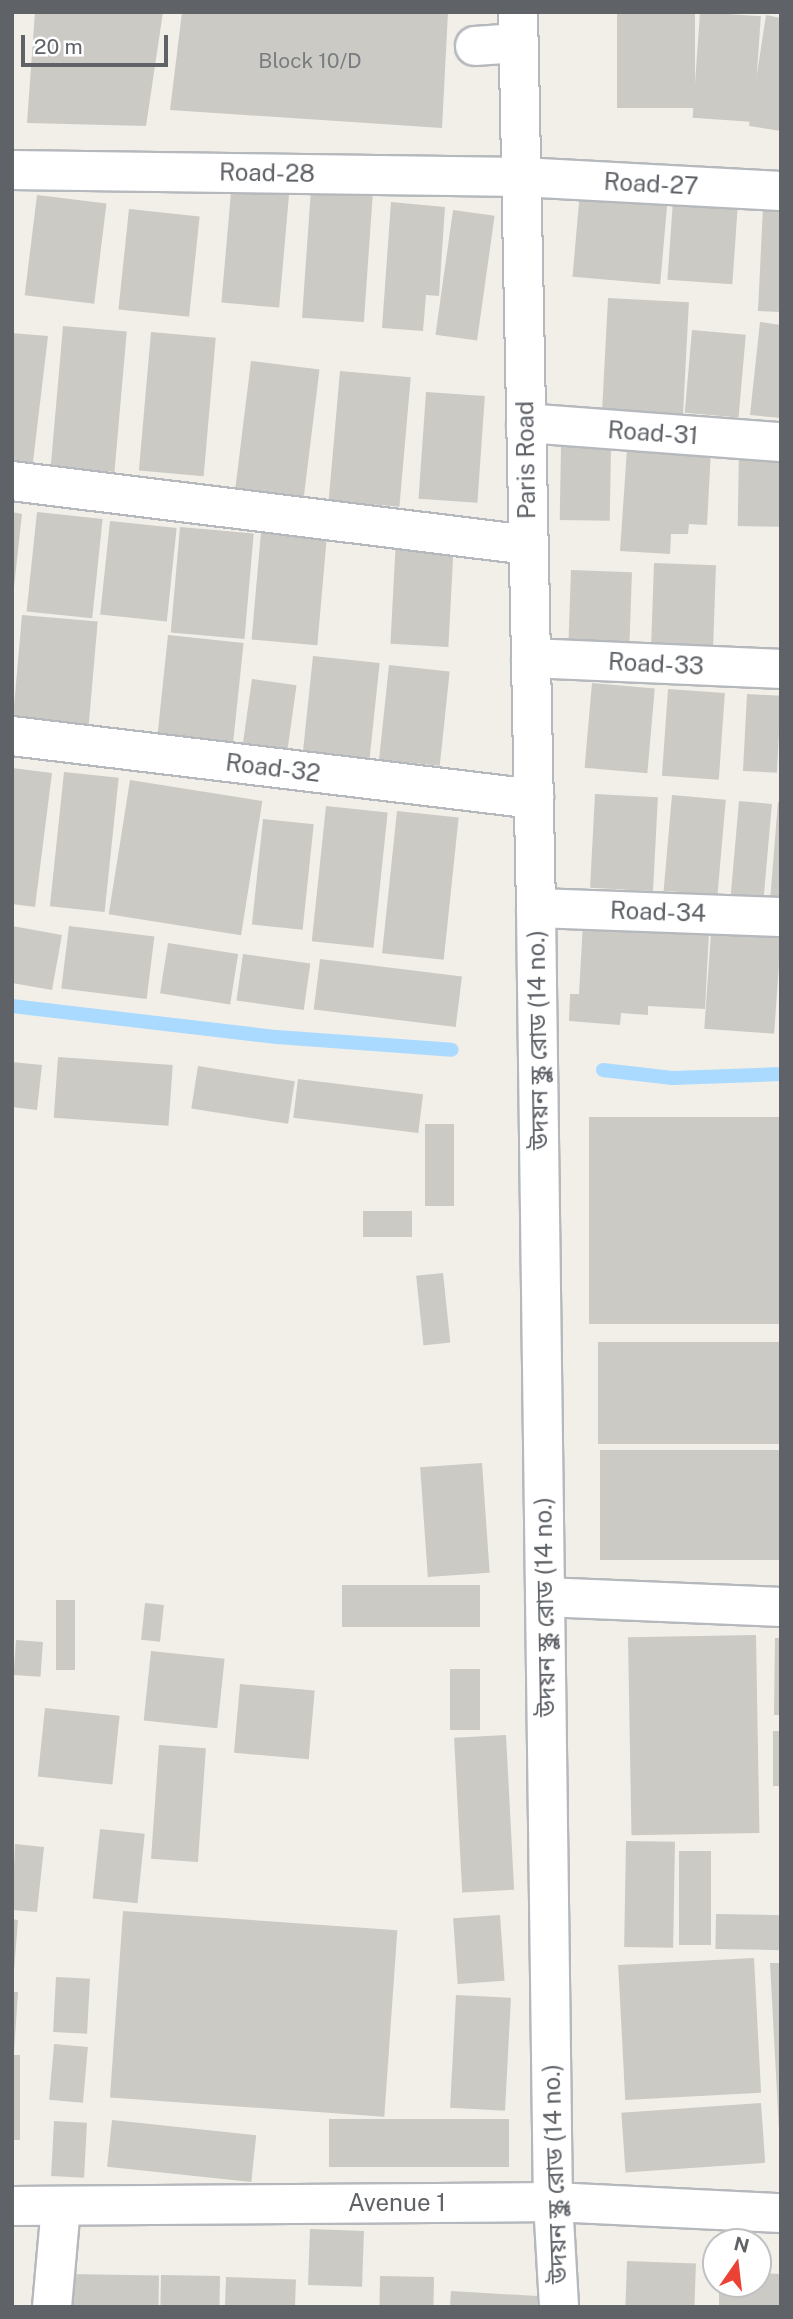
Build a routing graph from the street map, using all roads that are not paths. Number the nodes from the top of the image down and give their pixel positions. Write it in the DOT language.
graph roads {
  1 [pos="518,28"];
  2 [pos="475,46"];
  3 [pos="12,170"];
  4 [pos="521,177"];
  5 [pos="781,191"];
  6 [pos="526,423"];
  7 [pos="781,442"];
  8 [pos="12,481"];
  9 [pos="528,545"];
  10 [pos="531,658"];
  11 [pos="781,669"];
  12 [pos="12,736"];
  13 [pos="534,799"];
  14 [pos="536,908"];
  15 [pos="781,917"];
  16 [pos="545,1597"];
  17 [pos="781,1607"];
  18 [pos="553,2203"];
  19 [pos="12,2206"];
  20 [pos="61,2206"];
  21 [pos="781,2213"];
  22 [pos="52,2307"];
  23 [pos="559,2307"];
  1 -- 2 [label="street"];
  1 -- 4 [label="street, Paris Road"];
  3 -- 4 [label="street, Road-28"];
  4 -- 5 [label="street, Road-27"];
  4 -- 6 [label="street, Paris Road"];
  6 -- 7 [label="street, Road-31"];
  6 -- 9 [label="street, Paris Road"];
  8 -- 9 [label="street"];
  9 -- 10 [label="street, Paris Road"];
  10 -- 11 [label="street, Road-33"];
  10 -- 13 [label="street, Paris Road"];
  12 -- 13 [label="street, Road-32"];
  13 -- 14 [label="street, Paris Road"];
  14 -- 15 [label="street, Road-34"];
  14 -- 16 [label="street, উদয়ন স্কুল রোড (14 no.)"];
  16 -- 17 [label="street"];
  16 -- 18 [label="street, উদয়ন স্কুল রোড (14 no.)"];
  18 -- 20 [label="street, Avenue 1"];
  18 -- 21 [label="street, Avenue 1"];
  18 -- 23 [label="street, উদয়ন স্কুল রোড (14 no.)"];
  19 -- 20 [label="street, Avenue 1"];
  20 -- 22 [label="street"];
}
